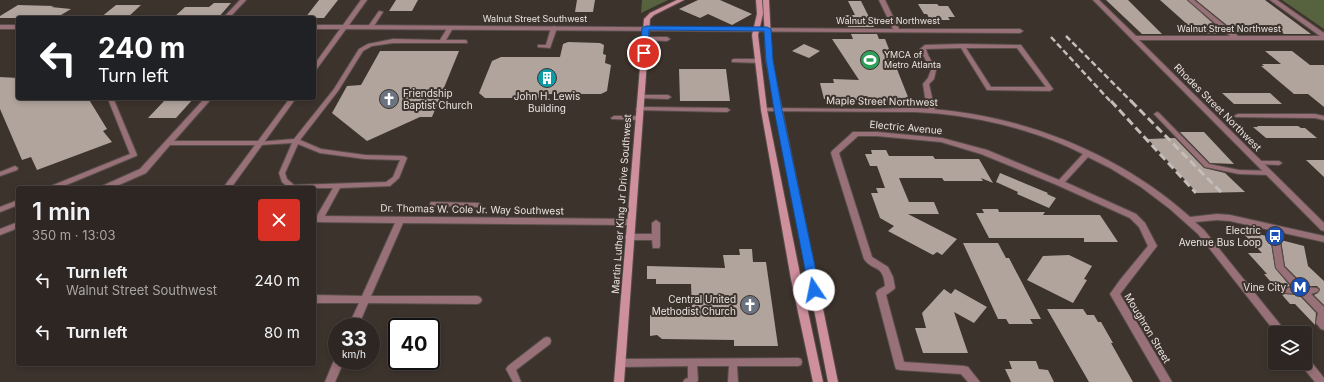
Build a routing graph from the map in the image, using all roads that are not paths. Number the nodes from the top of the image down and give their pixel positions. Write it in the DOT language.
graph roads {
  1 [pos="243,0"];
  2 [pos="364,0"];
  3 [pos="681,0"];
  4 [pos="759,0"];
  5 [pos="766,0"];
  6 [pos="882,0"];
  7 [pos="1096,0"];
  8 [pos="1191,0"];
  9 [pos="1273,0"];
  10 [pos="381,12"];
  11 [pos="228,16"];
  12 [pos="0,27"];
  13 [pos="16,27"];
  14 [pos="316,27"];
  15 [pos="344,27"];
  16 [pos="370,28"];
  17 [pos="450,28"];
  18 [pos="554,28"];
  19 [pos="646,28"];
  20 [pos="757,29"];
  21 [pos="767,29"];
  22 [pos="897,30"];
  23 [pos="1020,31"];
  24 [pos="1324,37"];
  25 [pos="1134,38"];
  26 [pos="1236,38"];
  27 [pos="645,39"];
  28 [pos="667,39"];
  29 [pos="442,42"];
  30 [pos="465,42"];
  31 [pos="540,46"];
  32 [pos="962,46"];
  33 [pos="734,61"];
  34 [pos="758,61"];
  35 [pos="316,66"];
  36 [pos="640,97"];
  37 [pos="668,97"];
  38 [pos="111,100"];
  39 [pos="207,100"];
  40 [pos="292,100"];
  41 [pos="727,110"];
  42 [pos="764,110"];
  43 [pos="778,110"];
  44 [pos="932,111"];
  45 [pos="639,114"];
  46 [pos="1157,114"];
  47 [pos="1238,116"];
  48 [pos="614,118"];
  49 [pos="1324,118"];
  50 [pos="296,141"];
  51 [pos="169,142"];
  52 [pos="260,143"];
  53 [pos="1088,153"];
  54 [pos="1260,163"];
  55 [pos="1279,163"];
  56 [pos="16,168"];
  57 [pos="1270,173"];
  58 [pos="0,174"];
  59 [pos="1060,183"];
  60 [pos="58,186"];
  61 [pos="110,186"];
  62 [pos="228,186"];
  63 [pos="291,186"];
  64 [pos="316,186"];
  65 [pos="338,186"];
  66 [pos="16,203"];
  67 [pos="434,204"];
  68 [pos="478,205"];
  69 [pos="0,210"];
  70 [pos="316,219"];
  71 [pos="400,220"];
  72 [pos="1188,220"];
  73 [pos="630,222"];
  74 [pos="656,223"];
  75 [pos="16,226"];
  76 [pos="1324,228"];
  77 [pos="0,232"];
  78 [pos="1275,236"];
  79 [pos="629,237"];
  80 [pos="655,237"];
  81 [pos="1324,239"];
  82 [pos="656,246"];
  83 [pos="1314,290"];
  84 [pos="1288,291"];
  85 [pos="1302,291"];
  86 [pos="316,299"];
  87 [pos="365,299"];
  88 [pos="477,300"];
  89 [pos="1323,313"];
  90 [pos="357,318"];
  91 [pos="1276,326"];
  92 [pos="1324,326"];
  93 [pos="547,341"];
  94 [pos="692,362"];
  95 [pos="732,362"];
  96 [pos="798,362"];
  97 [pos="620,363"];
  98 [pos="1312,369"];
  99 [pos="335,370"];
  100 [pos="1320,377"];
  101 [pos="517,381"];
  102 [pos="691,381"];
  103 [pos="330,382"];
  104 [pos="619,382"];
  105 [pos="733,382"];
  106 [pos="818,382"];
  107 [pos="833,382"];
  108 [pos="975,382"];
  109 [pos="1167,382"];
  1 -- 11 [label="street"];
  2 -- 15 [label="street"];
  3 -- 19 [label="street"];
  4 -- 20 [label="street"];
  5 -- 21 [label="street"];
  6 -- 22 [label="street"];
  7 -- 25 [label="street, Rhodes Street Northwest"];
  8 -- 26 [label="street"];
  9 -- 24 [label="street"];
  10 -- 16 [label="lane"];
  12 -- 13 [label="street"];
  14 -- 15 [label="street, Walnut Street Southwest"];
  15 -- 16 [label="street, Walnut Street Southwest"];
  15 -- 35 [label="street"];
  16 -- 17 [label="street, Walnut Street Southwest"];
  17 -- 18 [label="street, Walnut Street Southwest"];
  17 -- 29 [label="lane"];
  18 -- 19 [label="street, Walnut Street Southwest"];
  18 -- 31 [label="lane"];
  19 -- 20 [label="street, Walnut Street Southwest"];
  19 -- 27 [label="street, Martin Luther King Jr Drive Southwest"];
  20 -- 21 [label="street, Walnut Street Northwest"];
  20 -- 34 [label="street"];
  21 -- 22 [label="street, Walnut Street Northwest"];
  21 -- 43 [label="street"];
  22 -- 23 [label="street, Walnut Street Northwest"];
  24 -- 26 [label="street, Walnut Street Northwest"];
  25 -- 26 [label="street, Walnut Street Northwest"];
  25 -- 54 [label="street, Rhodes Street Northwest"];
  27 -- 28 [label="lane"];
  27 -- 36 [label="street, Martin Luther King Jr Drive Southwest"];
  29 -- 30 [label="lane"];
  29 -- 50 [label="lane"];
  32 -- 32 [label="lane"];
  32 -- 44 [label="lane"];
  33 -- 34 [label="lane"];
  34 -- 42 [label="street"];
  36 -- 37 [label="lane"];
  36 -- 45 [label="street, Martin Luther King Jr Drive Southwest"];
  38 -- 60 [label="lane"];
  39 -- 51 [label="street"];
  40 -- 52 [label="street"];
  41 -- 45 [label="lane"];
  42 -- 43 [label="street, Maple Street Northwest"];
  42 -- 106 [label="street"];
  43 -- 44 [label="street, Maple Street Northwest"];
  43 -- 107 [label="street"];
  44 -- 53 [label="street, Maple Street Northwest"];
  45 -- 48 [label="lane"];
  45 -- 73 [label="street, Martin Luther King Jr Drive Southwest"];
  46 -- 57 [label="lane"];
  47 -- 49 [label="street"];
  50 -- 52 [label="lane"];
  50 -- 63 [label="lane"];
  50 -- 65 [label="lane"];
  51 -- 52 [label="street"];
  51 -- 61 [label="street"];
  52 -- 62 [label="street"];
  53 -- 59 [label="street"];
  53 -- 72 [label="street, Maple Street Northwest"];
  54 -- 55 [label="lane"];
  54 -- 57 [label="street, Rhodes Street Northwest"];
  56 -- 58 [label="lane"];
  57 -- 76 [label="street, Rhodes Street Northwest"];
  59 -- 108 [label="street, Electric Avenue"];
  59 -- 109 [label="street, Moughron Street"];
  64 -- 65 [label="lane"];
  65 -- 70 [label="lane"];
  66 -- 69 [label="lane"];
  67 -- 68 [label="lane"];
  70 -- 71 [label="street, Dr. Thomas W. Cole Jr. Way Southwest"];
  71 -- 73 [label="street, Dr. Thomas W. Cole Jr. Way Southwest"];
  71 -- 87 [label="street"];
  72 -- 81 [label="street"];
  72 -- 91 [label="street, Maple Street Northwest"];
  73 -- 79 [label="street, Martin Luther King Jr Drive Southwest"];
  74 -- 80 [label="lane"];
  75 -- 77 [label="street"];
  78 -- 85 [label="street"];
  79 -- 80 [label="lane"];
  79 -- 97 [label="street, Martin Luther King Jr Drive Southwest"];
  80 -- 82 [label="lane"];
  83 -- 85 [label="street"];
  84 -- 85 [label="street"];
  85 -- 89 [label="street"];
  86 -- 87 [label="street"];
  87 -- 88 [label="street"];
  87 -- 90 [label="street"];
  89 -- 92 [label="street"];
  93 -- 101 [label="lane"];
  94 -- 95 [label="lane"];
  94 -- 97 [label="lane"];
  94 -- 102 [label="lane"];
  95 -- 96 [label="lane"];
  95 -- 105 [label="lane"];
  97 -- 104 [label="street, Martin Luther King Jr Drive Southwest"];
  98 -- 100 [label="street"];
  99 -- 103 [label="street"];
}
